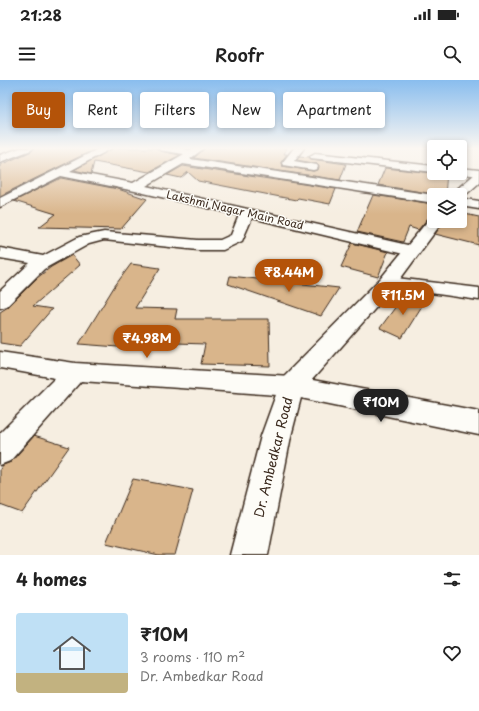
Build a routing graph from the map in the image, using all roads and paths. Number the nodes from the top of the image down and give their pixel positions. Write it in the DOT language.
graph roads {
  1 [pos="62,170"];
  2 [pos="165,170"];
  3 [pos="281,170"];
  4 [pos="314,170"];
  5 [pos="58,172"];
  6 [pos="467,172"];
  7 [pos="479,173"];
  8 [pos="333,175"];
  9 [pos="479,177"];
  10 [pos="135,187"];
  11 [pos="466,188"];
  12 [pos="427,197"];
  13 [pos="0,203"];
  14 [pos="467,203"];
  15 [pos="479,205"];
  16 [pos="247,213"];
  17 [pos="430,228"];
  18 [pos="412,251"];
  19 [pos="0,253"];
  20 [pos="46,261"];
  21 [pos="388,282"];
  22 [pos="479,294"];
  23 [pos="0,302"];
  24 [pos="0,360"];
  25 [pos="75,372"];
  26 [pos="291,386"];
  27 [pos="479,423"];
  28 [pos="0,452"];
  29 [pos="249,555"];
  1 -- 5 [label="street"];
  2 -- 10 [label="street"];
  3 -- 8 [label="street"];
  4 -- 8 [label="street"];
  5 -- 10 [label="street, Lakshmi Nagar Main Road"];
  5 -- 13 [label="street"];
  6 -- 7 [label="street"];
  8 -- 12 [label="street"];
  9 -- 11 [label="street"];
  10 -- 16 [label="street, Lakshmi Nagar Main Road"];
  14 -- 15 [label="street"];
  16 -- 18 [label="street, Lakshmi Nagar Main Road"];
  16 -- 20 [label="street"];
  17 -- 18 [label="street, Dr. Ambedkar Road"];
  18 -- 21 [label="street, Dr. Ambedkar Road"];
  19 -- 20 [label="street"];
  20 -- 23 [label="street"];
  21 -- 22 [label="street"];
  21 -- 26 [label="street, Dr. Ambedkar Road"];
  24 -- 25 [label="street"];
  25 -- 26 [label="street"];
  25 -- 28 [label="street"];
  26 -- 27 [label="street"];
  26 -- 29 [label="street, Dr. Ambedkar Road"];
}
